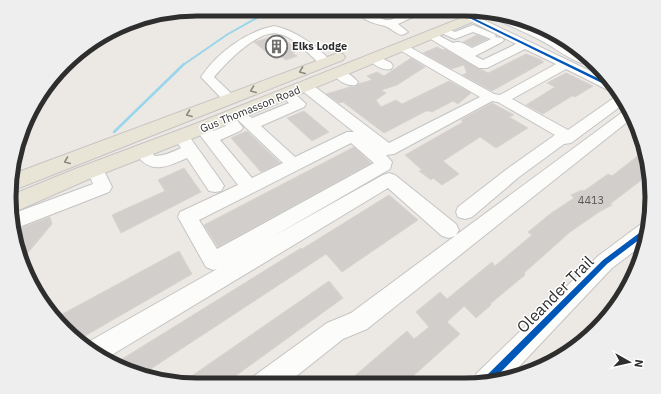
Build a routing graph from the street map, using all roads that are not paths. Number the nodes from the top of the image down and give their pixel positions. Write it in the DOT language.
graph roads {
  1 [pos="368,16"];
  2 [pos="418,16"];
  3 [pos="469,16"];
  4 [pos="474,16"];
  5 [pos="480,17"];
  6 [pos="488,18"];
  7 [pos="399,34"];
  8 [pos="443,34"];
  9 [pos="388,38"];
  10 [pos="502,38"];
  11 [pos="560,44"];
  12 [pos="524,45"];
  13 [pos="565,47"];
  14 [pos="353,51"];
  15 [pos="547,56"];
  16 [pos="325,62"];
  17 [pos="565,64"];
  18 [pos="604,83"];
  19 [pos="305,86"];
  20 [pos="496,98"];
  21 [pos="618,102"];
  22 [pos="234,111"];
  23 [pos="626,116"];
  24 [pos="207,133"];
  25 [pos="569,137"];
  26 [pos="186,143"];
  27 [pos="288,159"];
  28 [pos="17,181"];
  29 [pos="215,186"];
  30 [pos="249,187"];
  31 [pos="62,193"];
  32 [pos="16,204"];
  33 [pos="465,212"];
  34 [pos="18,219"];
  35 [pos="449,230"];
  36 [pos="641,235"];
  37 [pos="99,349"];
  38 [pos="492,376"];
  39 [pos="273,378"];
  1 -- 7 [label="street"];
  2 -- 7 [label="street"];
  3 -- 7 [label="main road, Gus Thomasson Road"];
  4 -- 8 [label="main road, Gus Thomasson Road"];
  5 -- 10 [label="street"];
  6 -- 11 [label="street"];
  7 -- 8 [label="main road, Gus Thomasson Road"];
  7 -- 9 [label="main road, Gus Thomasson Road"];
  7 -- 19 [label="main road, Gus Thomasson Road"];
  7 -- 20 [label="street"];
  8 -- 10 [label="street"];
  8 -- 10 [label="street"];
  8 -- 12 [label="street"];
  10 -- 12 [label="street"];
  12 -- 15 [label="street"];
  13 -- 15 [label="street"];
  14 -- 16 [label="main road, Gus Thomasson Road"];
  15 -- 17 [label="street"];
  16 -- 22 [label="main road, Gus Thomasson Road, one-way"];
  16 -- 22 [label="street"];
  17 -- 18 [label="street"];
  17 -- 20 [label="street"];
  19 -- 20 [label="street"];
  19 -- 22 [label="main road, Gus Thomasson Road"];
  20 -- 25 [label="street"];
  21 -- 25 [label="street"];
  22 -- 24 [label="main road, Gus Thomasson Road"];
  22 -- 27 [label="street"];
  22 -- 28 [label="main road, Gus Thomasson Road, one-way"];
  23 -- 39 [label="street"];
  24 -- 26 [label="main road, Gus Thomasson Road"];
  24 -- 30 [label="street"];
  25 -- 33 [label="street"];
  26 -- 29 [label="street"];
  26 -- 31 [label="main road, Gus Thomasson Road"];
  30 -- 30 [label="street"];
  31 -- 32 [label="main road, Gus Thomasson Road"];
  31 -- 34 [label="street"];
  35 -- 37 [label="street"];
  36 -- 38 [label="street, Oleander Trail"];
}
